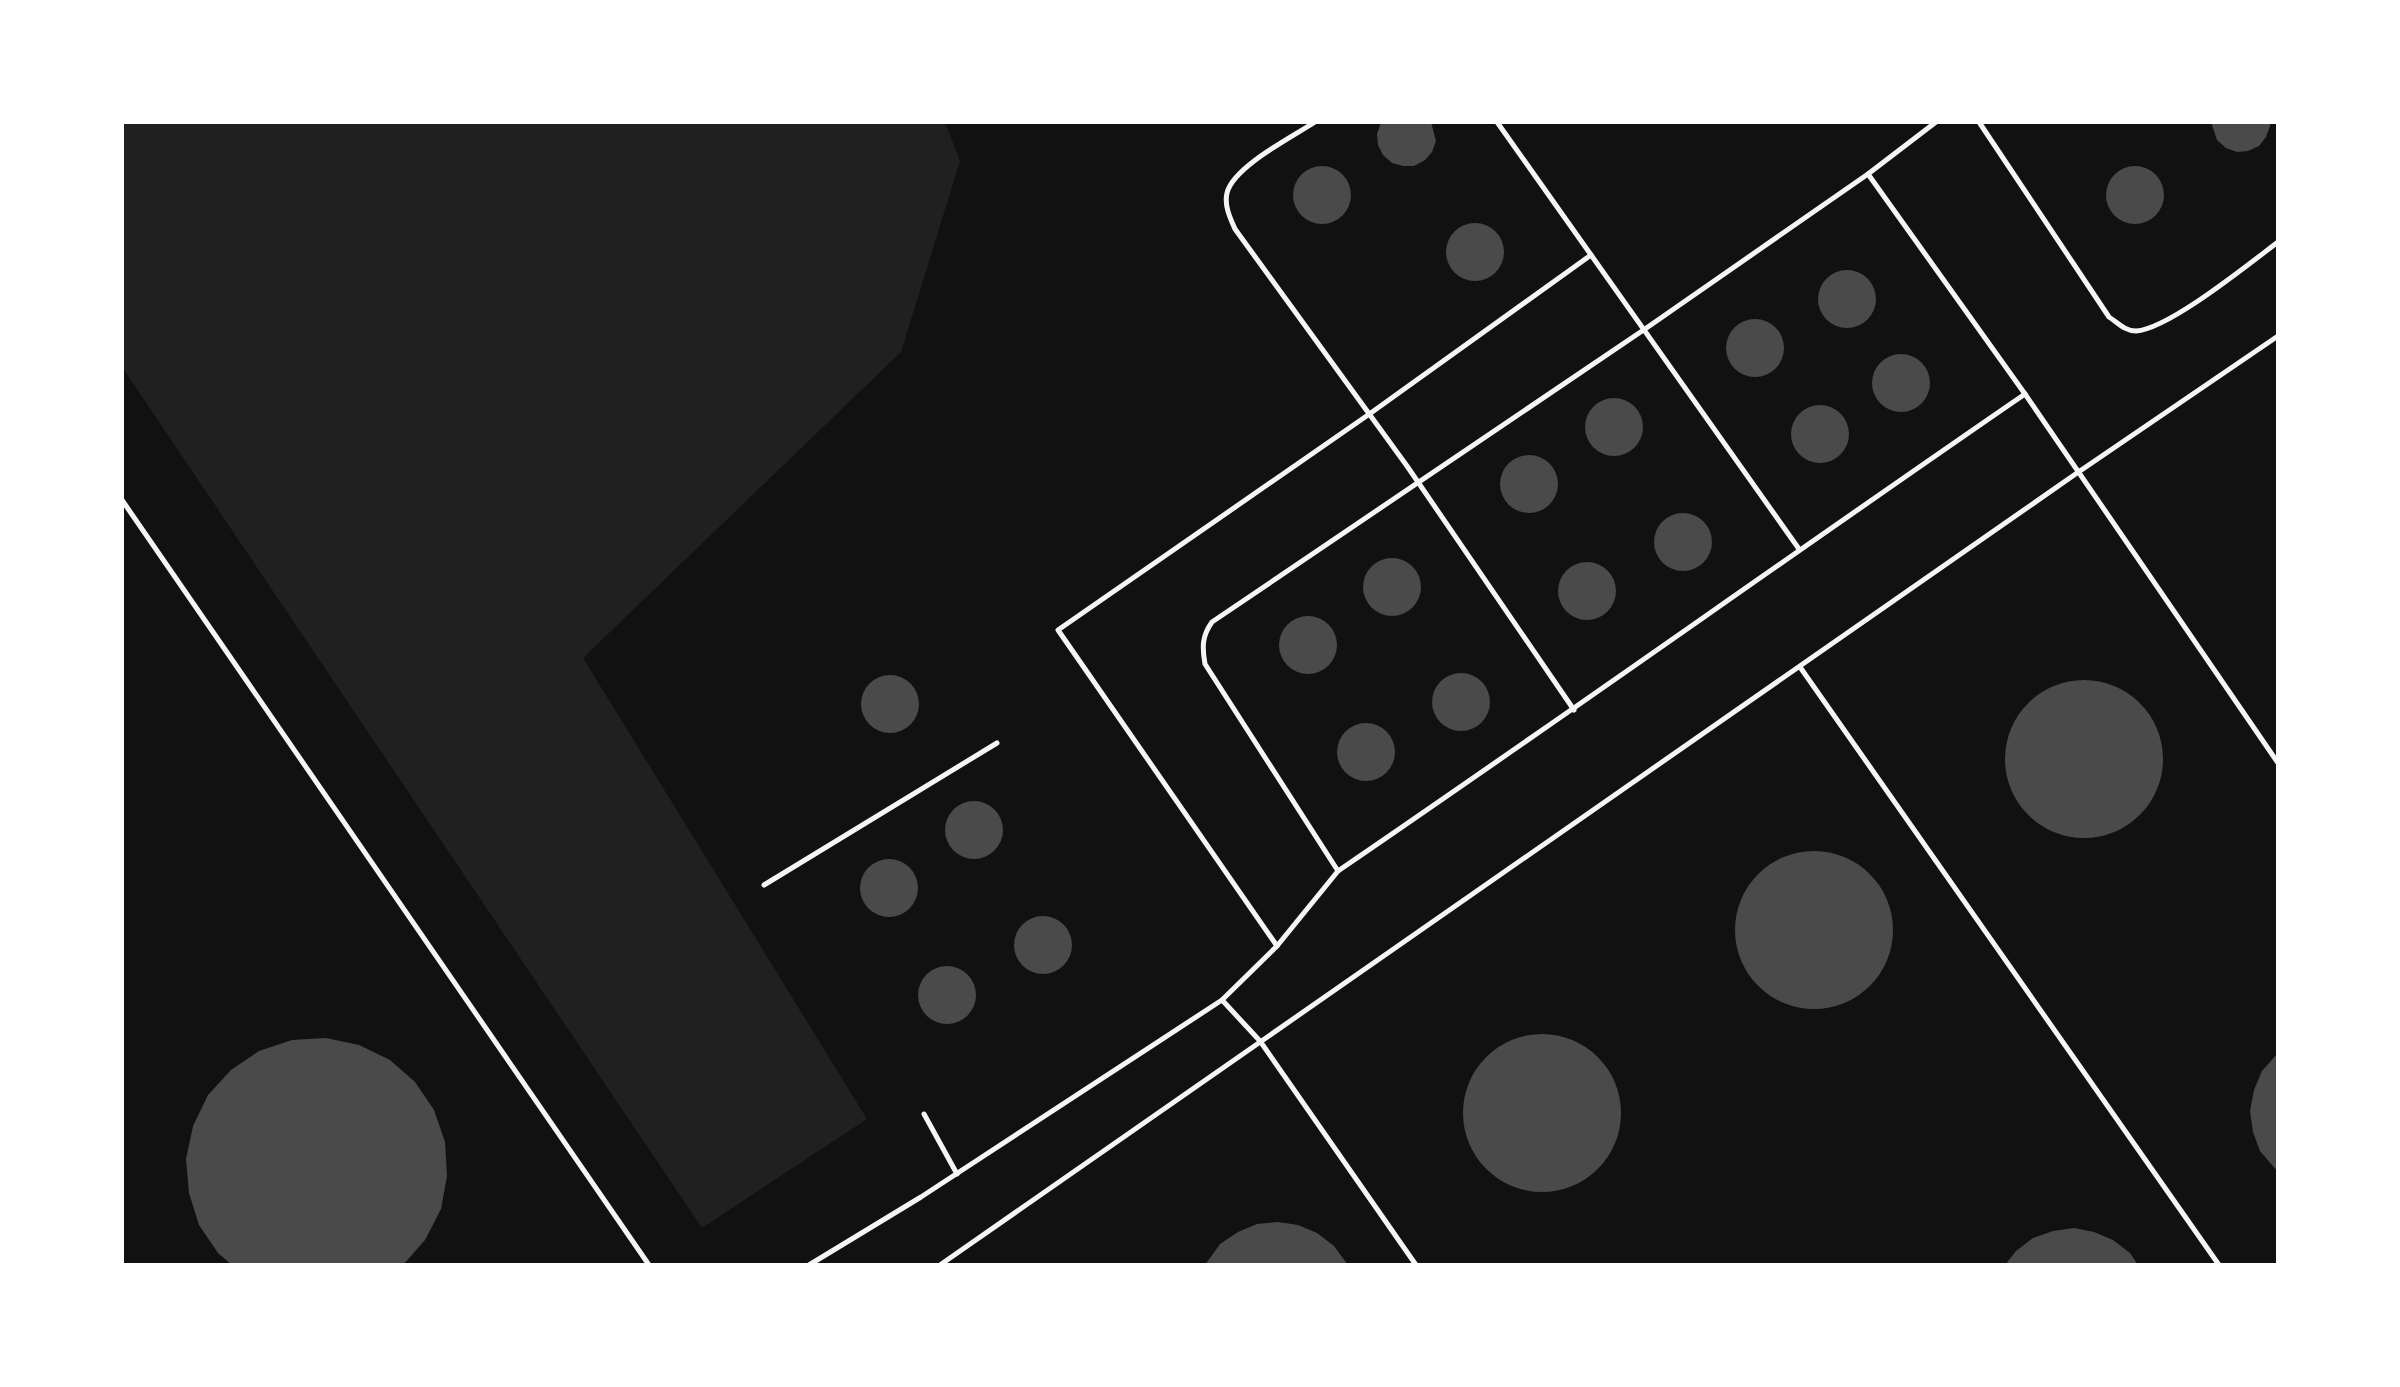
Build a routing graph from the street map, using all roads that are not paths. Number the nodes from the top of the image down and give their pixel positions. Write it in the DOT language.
graph roads {
  1 [pos="1315,122"];
  2 [pos="1497,122"];
  3 [pos="1936,122"];
  4 [pos="1979,122"];
  5 [pos="1868,174"];
  6 [pos="2278,242"];
  7 [pos="1591,255"];
  8 [pos="1645,329"];
  9 [pos="2278,336"];
  10 [pos="2025,394"];
  11 [pos="1368,415"];
  12 [pos="2077,473"];
  13 [pos="1417,483"];
  14 [pos="122,500"];
  15 [pos="1799,549"];
  16 [pos="1800,667"];
  17 [pos="1574,710"];
  18 [pos="997,743"];
  19 [pos="2278,763"];
  20 [pos="1338,871"];
  21 [pos="764,885"];
  22 [pos="1277,946"];
  23 [pos="1222,1000"];
  24 [pos="1260,1041"];
  25 [pos="924,1114"];
  26 [pos="957,1174"];
  27 [pos="649,1265"];
  28 [pos="809,1265"];
  29 [pos="940,1265"];
  30 [pos="1416,1265"];
  31 [pos="2219,1265"];
  1 -- 11 [label="lane"];
  2 -- 7 [label="lane"];
  3 -- 5 [label="lane"];
  4 -- 6 [label="lane"];
  5 -- 8 [label="lane"];
  5 -- 10 [label="lane"];
  7 -- 8 [label="lane"];
  7 -- 11 [label="lane"];
  8 -- 13 [label="lane"];
  8 -- 15 [label="lane"];
  9 -- 12 [label="lane"];
  10 -- 12 [label="lane"];
  10 -- 15 [label="lane"];
  11 -- 13 [label="lane"];
  11 -- 22 [label="lane"];
  12 -- 16 [label="lane"];
  12 -- 19 [label="lane"];
  13 -- 17 [label="lane"];
  13 -- 20 [label="lane"];
  14 -- 27 [label="lane"];
  15 -- 17 [label="lane"];
  16 -- 24 [label="lane"];
  16 -- 31 [label="lane"];
  17 -- 20 [label="lane"];
  18 -- 21 [label="lane"];
  20 -- 22 [label="lane"];
  22 -- 23 [label="lane"];
  23 -- 24 [label="lane"];
  23 -- 26 [label="lane"];
  24 -- 29 [label="lane"];
  24 -- 30 [label="lane"];
  25 -- 26 [label="lane"];
  26 -- 28 [label="lane"];
}
